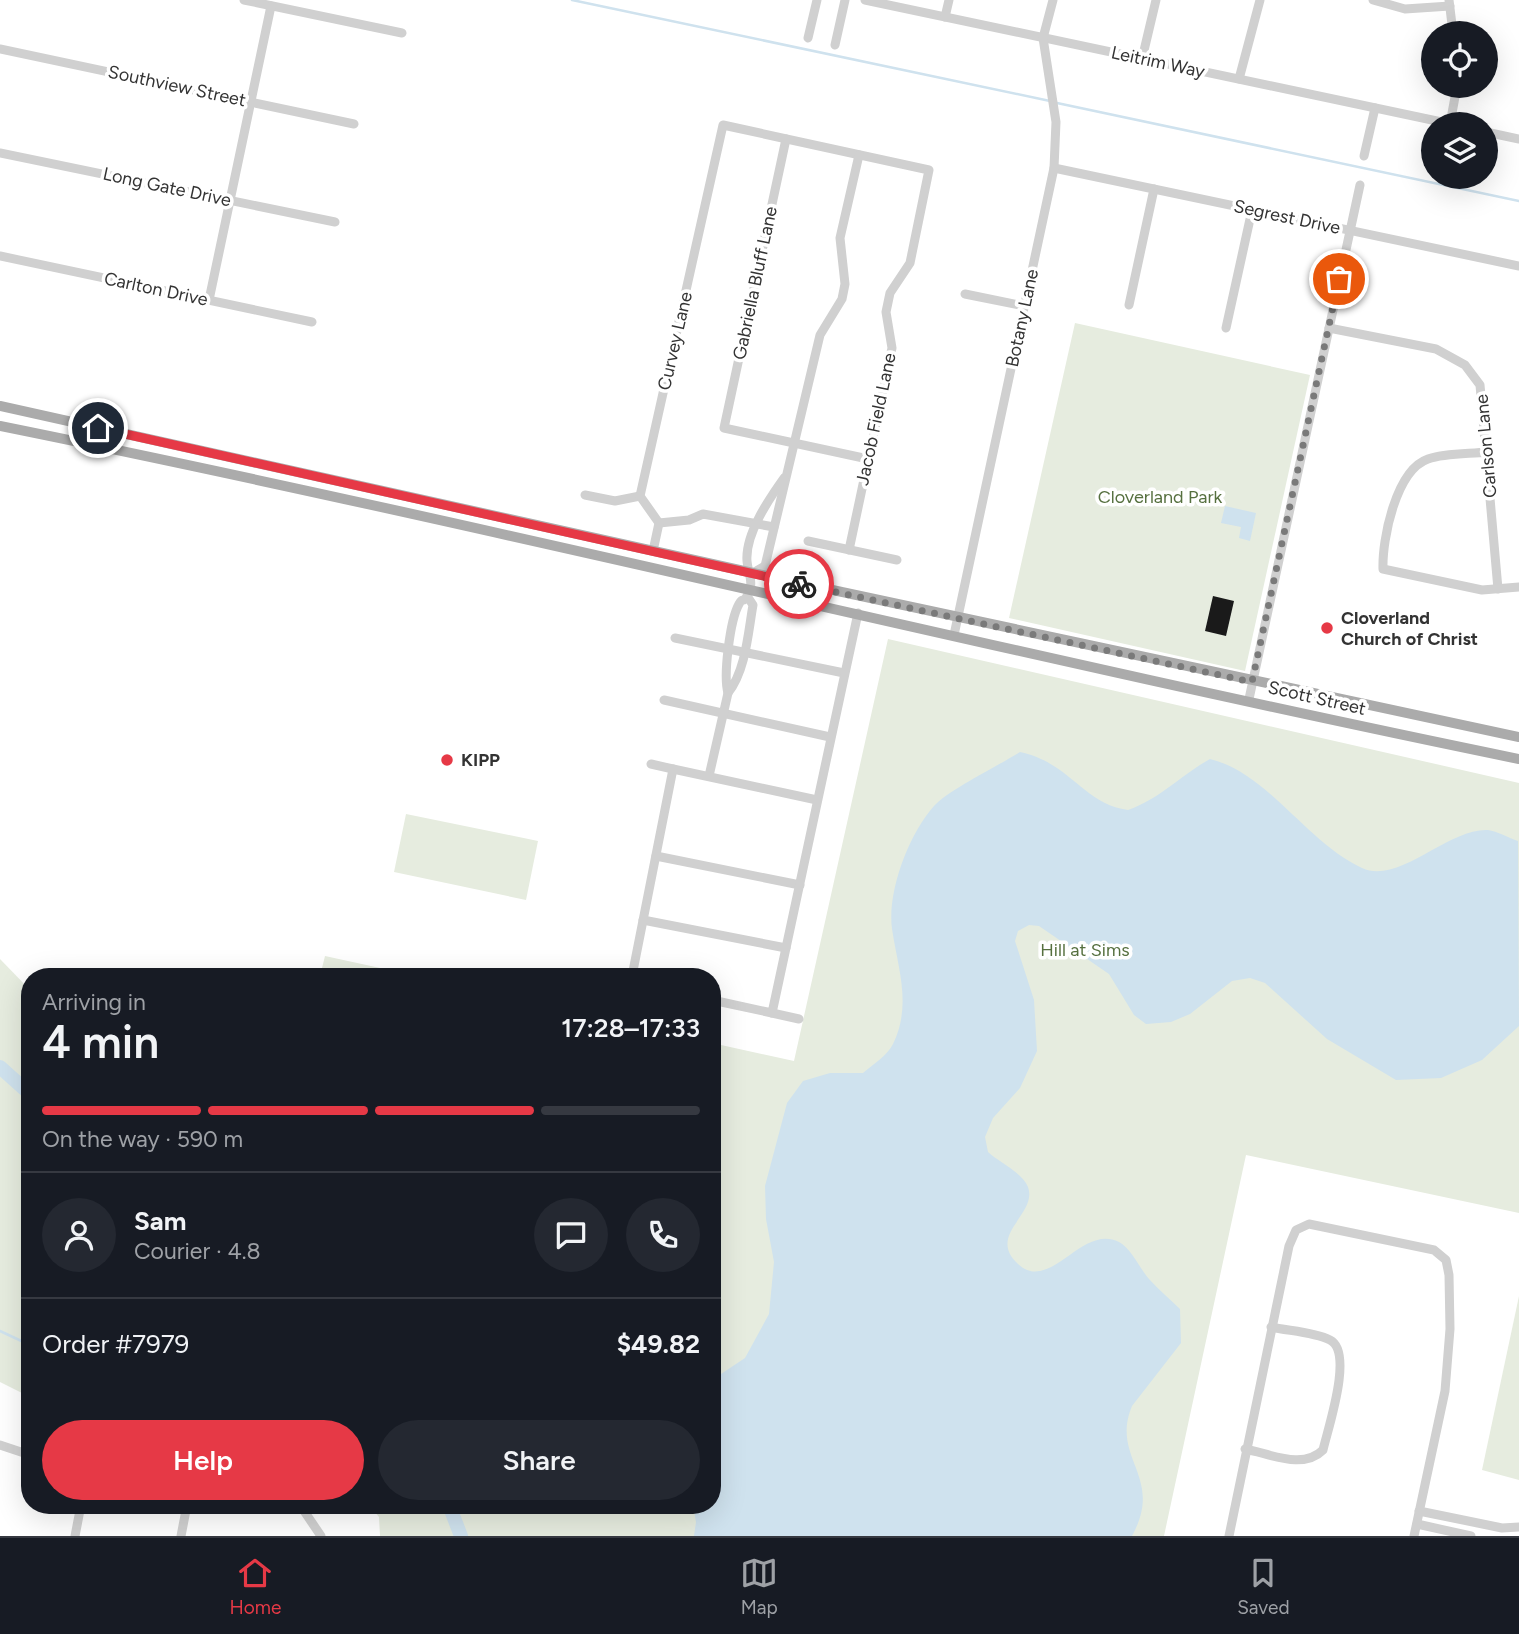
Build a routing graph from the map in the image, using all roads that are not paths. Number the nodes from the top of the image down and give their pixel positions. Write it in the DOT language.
graph roads {
  1 [pos="244,0"];
  2 [pos="817,0"];
  3 [pos="845,0"];
  4 [pos="865,0"];
  5 [pos="949,0"];
  6 [pos="1052,0"];
  7 [pos="1156,0"];
  8 [pos="1260,0"];
  9 [pos="1373,0"];
  10 [pos="1450,3"];
  11 [pos="271,6"];
  12 [pos="945,17"];
  13 [pos="1452,21"];
  14 [pos="402,33"];
  15 [pos="808,38"];
  16 [pos="1044,38"];
  17 [pos="835,45"];
  18 [pos="0,49"];
  19 [pos="1142,59"];
  20 [pos="1240,79"];
  21 [pos="251,102"];
  22 [pos="1375,108"];
  23 [pos="1421,118"];
  24 [pos="354,124"];
  25 [pos="1498,135"];
  26 [pos="786,139"];
  27 [pos="1519,139"];
  28 [pos="0,153"];
  29 [pos="859,155"];
  30 [pos="1364,156"];
  31 [pos="1054,168"];
  32 [pos="1360,185"];
  33 [pos="1154,189"];
  34 [pos="230,201"];
  35 [pos="1252,210"];
  36 [pos="335,222"];
  37 [pos="1350,230"];
  38 [pos="0,256"];
  39 [pos="1519,266"];
  40 [pos="965,294"];
  41 [pos="209,300"];
  42 [pos="1129,305"];
  43 [pos="1024,306"];
  44 [pos="312,322"];
  45 [pos="1226,328"];
  46 [pos="1329,328"];
  47 [pos="0,406"];
  48 [pos="0,426"];
  49 [pos="796,444"];
  50 [pos="192,448"];
  51 [pos="1487,452"];
  52 [pos="868,459"];
  53 [pos="189,464"];
  54 [pos="787,474"];
  55 [pos="585,495"];
  56 [pos="640,496"];
  57 [pos="442,504"];
  58 [pos="438,519"];
  59 [pos="659,523"];
  60 [pos="755,525"];
  61 [pos="774,527"];
  62 [pos="575,533"];
  63 [pos="808,541"];
  64 [pos="572,549"];
  65 [pos="849,550"];
  66 [pos="653,551"];
  67 [pos="897,560"];
  68 [pos="753,573"];
  69 [pos="1519,587"];
  70 [pos="1498,589"];
  71 [pos="748,592"];
  72 [pos="858,613"];
  73 [pos="958,618"];
  74 [pos="734,626"];
  75 [pos="748,629"];
  76 [pos="954,635"];
  77 [pos="675,638"];
  78 [pos="729,649"];
  79 [pos="1104,649"];
  80 [pos="744,652"];
  81 [pos="1100,667"];
  82 [pos="844,673"];
  83 [pos="1252,682"];
  84 [pos="729,693"];
  85 [pos="1248,699"];
  86 [pos="664,700"];
  87 [pos="724,713"];
  88 [pos="830,737"];
  89 [pos="1519,737"];
  90 [pos="1519,759"];
  91 [pos="651,764"];
  92 [pos="673,769"];
  93 [pos="709,776"];
  94 [pos="817,800"];
  95 [pos="656,856"];
  96 [pos="800,885"];
  97 [pos="643,920"];
  98 [pos="786,948"];
  99 [pos="634,968"];
  100 [pos="721,1002"];
  101 [pos="772,1013"];
  102 [pos="799,1019"];
  103 [pos="1271,1327"];
  104 [pos="0,1446"];
  105 [pos="1245,1448"];
  106 [pos="21,1452"];
  107 [pos="1419,1511"];
  108 [pos="79,1514"];
  109 [pos="185,1514"];
  110 [pos="306,1514"];
  111 [pos="1417,1524"];
  112 [pos="1482,1524"];
  113 [pos="1519,1527"];
  114 [pos="75,1536"];
  115 [pos="181,1536"];
  116 [pos="321,1536"];
  117 [pos="1229,1536"];
  118 [pos="1414,1536"];
  119 [pos="1471,1536"];
  120 [pos="1479,1536"];
  1 -- 11 [label="street"];
  2 -- 15 [label="street"];
  3 -- 17 [label="street"];
  4 -- 12 [label="street, Leitrim Way"];
  5 -- 12 [label="street"];
  6 -- 16 [label="street, Botany Lane"];
  7 -- 19 [label="street"];
  8 -- 20 [label="street"];
  9 -- 10 [label="street"];
  10 -- 13 [label="street"];
  11 -- 14 [label="street"];
  11 -- 21 [label="street"];
  12 -- 16 [label="street, Leitrim Way"];
  16 -- 19 [label="street, Leitrim Way"];
  16 -- 31 [label="street, Botany Lane"];
  18 -- 21 [label="street, Southview Street"];
  19 -- 20 [label="street, Leitrim Way"];
  20 -- 22 [label="street, Leitrim Way"];
  21 -- 24 [label="street, Southview Street"];
  21 -- 34 [label="street"];
  22 -- 23 [label="street, Leitrim Way"];
  22 -- 30 [label="street"];
  25 -- 27 [label="street"];
  26 -- 29 [label="street"];
  26 -- 49 [label="street, Gabriella Bluff Lane"];
  26 -- 56 [label="street, Curvey Lane"];
  28 -- 34 [label="street, Long Gate Drive"];
  29 -- 49 [label="street"];
  29 -- 52 [label="street, Jacob Field Lane"];
  31 -- 33 [label="street, Segrest Drive"];
  31 -- 43 [label="street, Botany Lane"];
  32 -- 37 [label="street"];
  33 -- 35 [label="street, Segrest Drive"];
  33 -- 42 [label="street"];
  34 -- 36 [label="street, Long Gate Drive"];
  34 -- 41 [label="street"];
  35 -- 37 [label="street, Segrest Drive"];
  35 -- 45 [label="street"];
  37 -- 39 [label="street, Segrest Drive"];
  37 -- 46 [label="street"];
  38 -- 41 [label="street, Carlton Drive"];
  40 -- 43 [label="street"];
  41 -- 44 [label="street, Carlton Drive"];
  43 -- 73 [label="street, Botany Lane"];
  46 -- 51 [label="street, Carlson Lane"];
  46 -- 83 [label="street"];
  47 -- 50 [label="main road, Scott Street"];
  48 -- 53 [label="main road, Scott Street"];
  49 -- 52 [label="street"];
  49 -- 54 [label="street"];
  50 -- 53 [label="main road"];
  50 -- 57 [label="main road, Scott Street"];
  51 -- 70 [label="street, Carlson Lane"];
  51 -- 70 [label="street"];
  52 -- 65 [label="street, Jacob Field Lane"];
  53 -- 58 [label="main road, Scott Street"];
  54 -- 60 [label="street"];
  54 -- 61 [label="street"];
  55 -- 56 [label="street"];
  56 -- 59 [label="street"];
  57 -- 58 [label="main road"];
  57 -- 62 [label="main road, Scott Street"];
  58 -- 64 [label="main road, Scott Street"];
  59 -- 60 [label="street"];
  59 -- 66 [label="street"];
  60 -- 61 [label="street"];
  60 -- 68 [label="street"];
  61 -- 68 [label="street"];
  62 -- 64 [label="main road"];
  62 -- 66 [label="main road, Scott Street"];
  63 -- 65 [label="street"];
  64 -- 71 [label="main road, Scott Street"];
  65 -- 67 [label="street"];
  66 -- 68 [label="main road, Scott Street"];
  68 -- 71 [label="street"];
  68 -- 73 [label="main road, Scott Street"];
  69 -- 70 [label="street"];
  71 -- 72 [label="main road, Scott Street"];
  71 -- 74 [label="street"];
  71 -- 75 [label="street"];
  72 -- 76 [label="main road, Scott Street"];
  72 -- 82 [label="street"];
  73 -- 76 [label="street, Botany Lane"];
  73 -- 79 [label="main road, Scott Street"];
  74 -- 75 [label="street"];
  74 -- 78 [label="street"];
  75 -- 80 [label="street"];
  76 -- 81 [label="main road, Scott Street"];
  77 -- 78 [label="street"];
  78 -- 80 [label="street"];
  78 -- 84 [label="street"];
  79 -- 81 [label="main road"];
  79 -- 83 [label="main road, Scott Street"];
  80 -- 82 [label="street"];
  80 -- 84 [label="street"];
  81 -- 85 [label="main road, Scott Street"];
  82 -- 88 [label="street"];
  83 -- 85 [label="street"];
  83 -- 89 [label="main road, Scott Street"];
  84 -- 87 [label="street"];
  85 -- 90 [label="main road, Scott Street"];
  86 -- 87 [label="street"];
  87 -- 88 [label="street"];
  87 -- 93 [label="street"];
  88 -- 94 [label="street"];
  91 -- 92 [label="street"];
  92 -- 93 [label="street"];
  92 -- 95 [label="street"];
  93 -- 94 [label="street"];
  94 -- 96 [label="street"];
  95 -- 96 [label="street"];
  95 -- 97 [label="street"];
  96 -- 98 [label="street"];
  97 -- 98 [label="street"];
  97 -- 99 [label="street"];
  98 -- 101 [label="street"];
  100 -- 101 [label="street"];
  101 -- 102 [label="street"];
  103 -- 105 [label="street"];
  103 -- 105 [label="street"];
  103 -- 107 [label="street"];
  104 -- 106 [label="street"];
  105 -- 117 [label="street"];
  107 -- 111 [label="street"];
  107 -- 112 [label="street"];
  108 -- 114 [label="street"];
  109 -- 115 [label="street"];
  110 -- 116 [label="street"];
  111 -- 118 [label="street"];
  111 -- 119 [label="street"];
  112 -- 113 [label="street"];
  112 -- 120 [label="street"];
}
